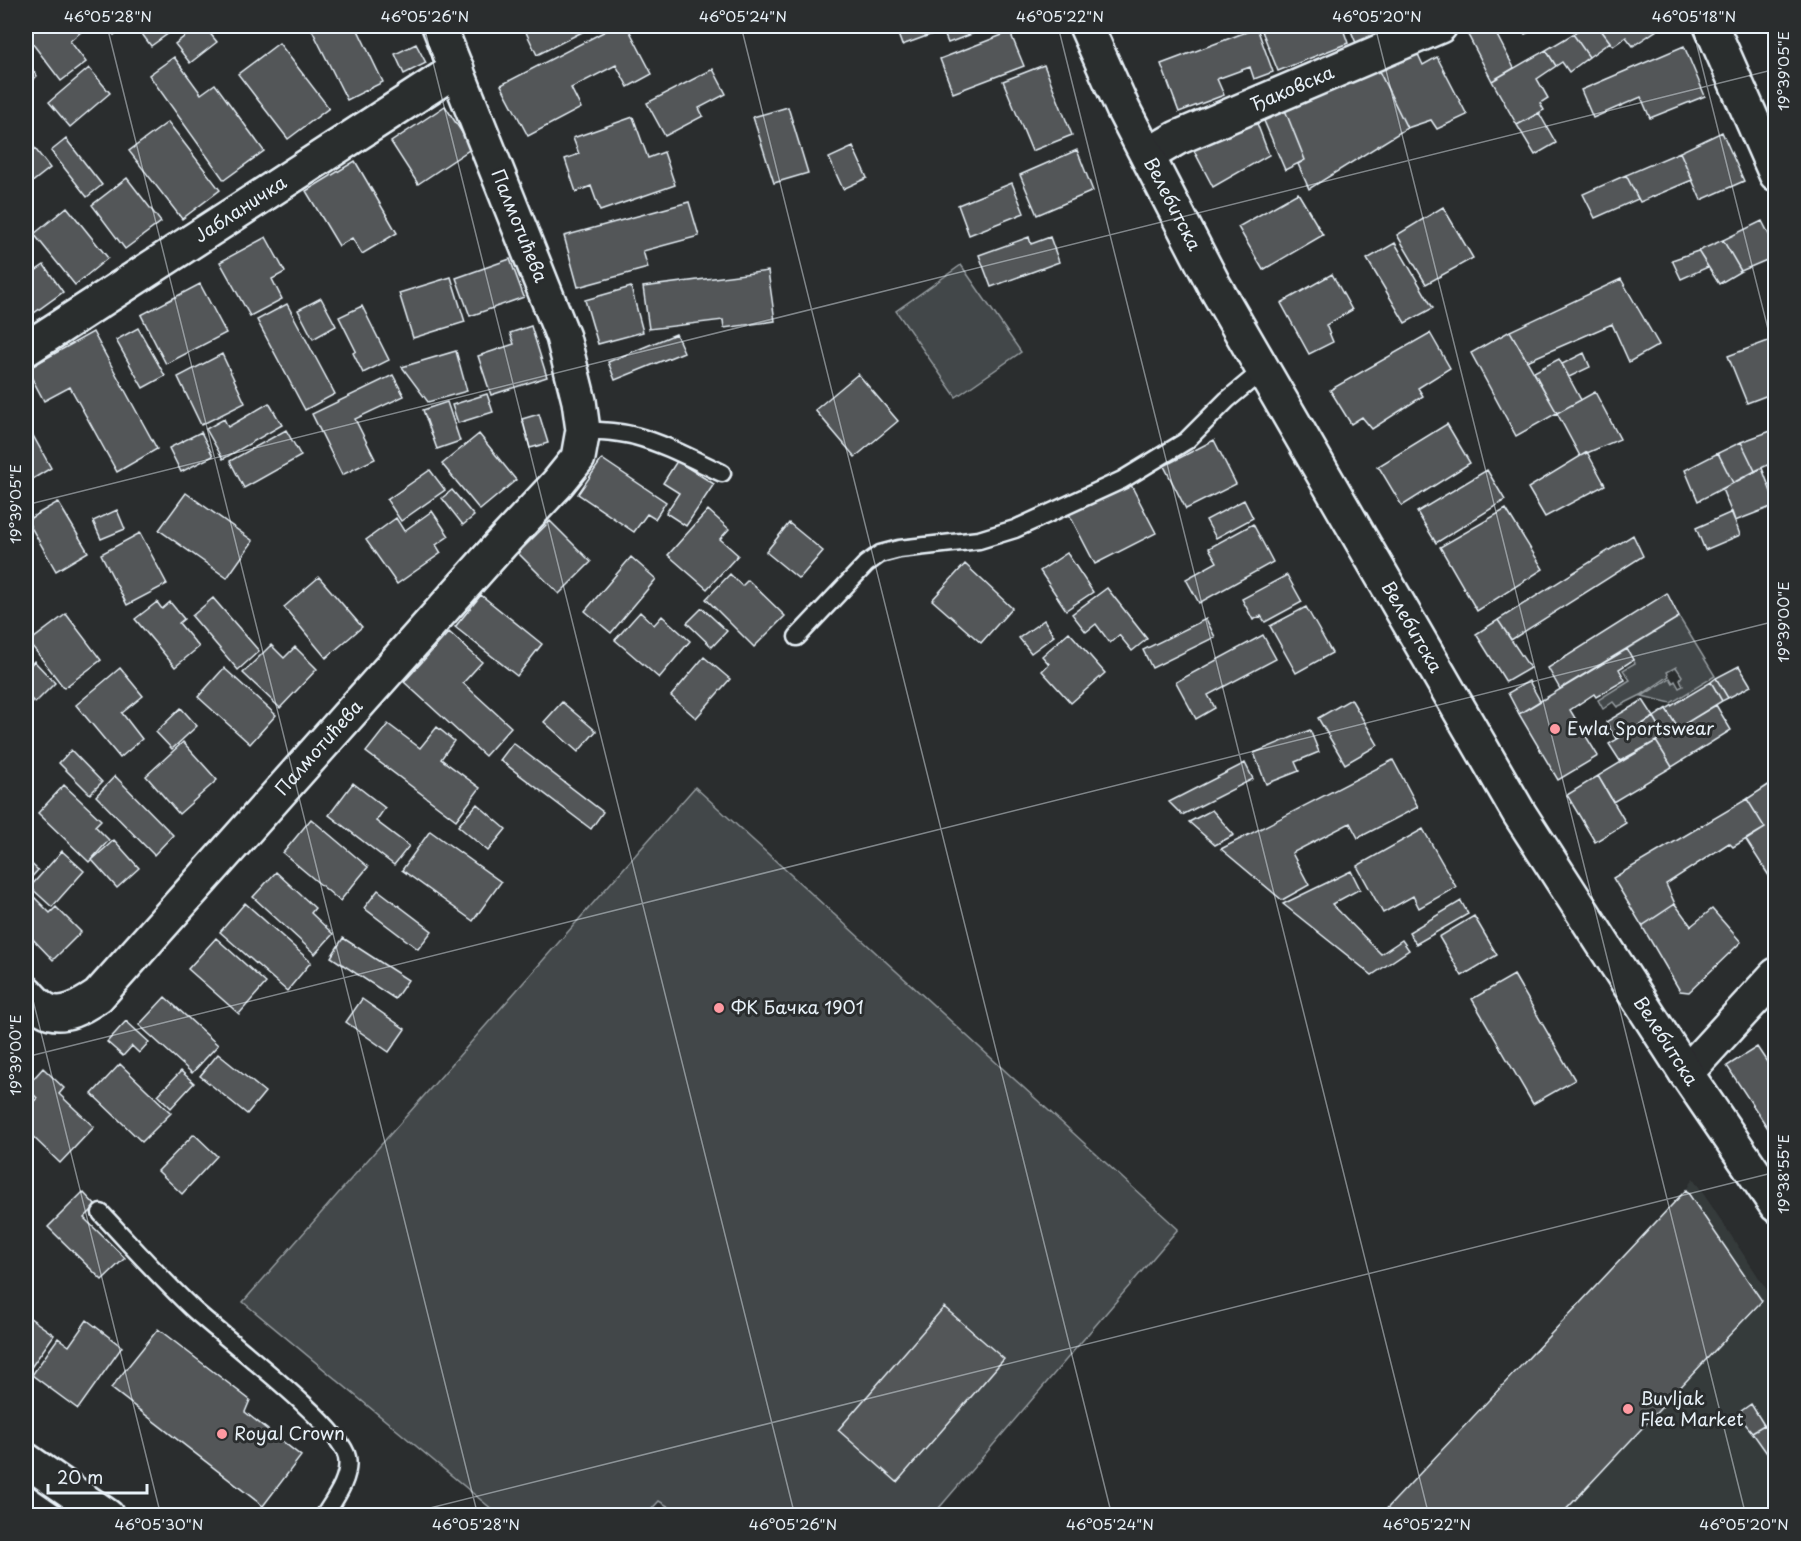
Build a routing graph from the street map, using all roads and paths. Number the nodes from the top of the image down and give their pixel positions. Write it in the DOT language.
graph roads {
  1 [pos="439,26"];
  2 [pos="1086,26"];
  3 [pos="1440,26"];
  4 [pos="1711,26"];
  5 [pos="457,69"];
  6 [pos="1148,155"];
  7 [pos="1776,174"];
  8 [pos="26,349"];
  9 [pos="1263,370"];
  10 [pos="583,430"];
  11 [pos="722,473"];
  12 [pos="797,637"];
  13 [pos="1776,975"];
  14 [pos="26,992"];
  15 [pos="1686,1073"];
  16 [pos="1776,1205"];
  17 [pos="101,1213"];
  18 [pos="26,1460"];
  19 [pos="107,1515"];
  20 [pos="324,1515"];
  1 -- 5 [label="street, Палмотићева"];
  2 -- 6 [label="street, Велебитска"];
  3 -- 6 [label="street, Ђаковска"];
  4 -- 7 [label="street"];
  5 -- 8 [label="street, Јабланичка"];
  5 -- 10 [label="street, Палмотићева"];
  6 -- 9 [label="street, Велебитска"];
  9 -- 12 [label="lane"];
  9 -- 15 [label="street, Велебитска"];
  10 -- 11 [label="lane"];
  10 -- 14 [label="street, Палмотићева"];
  13 -- 15 [label="street"];
  15 -- 16 [label="street, Велебитска"];
  17 -- 20 [label="lane"];
  18 -- 19 [label="street"];
}
